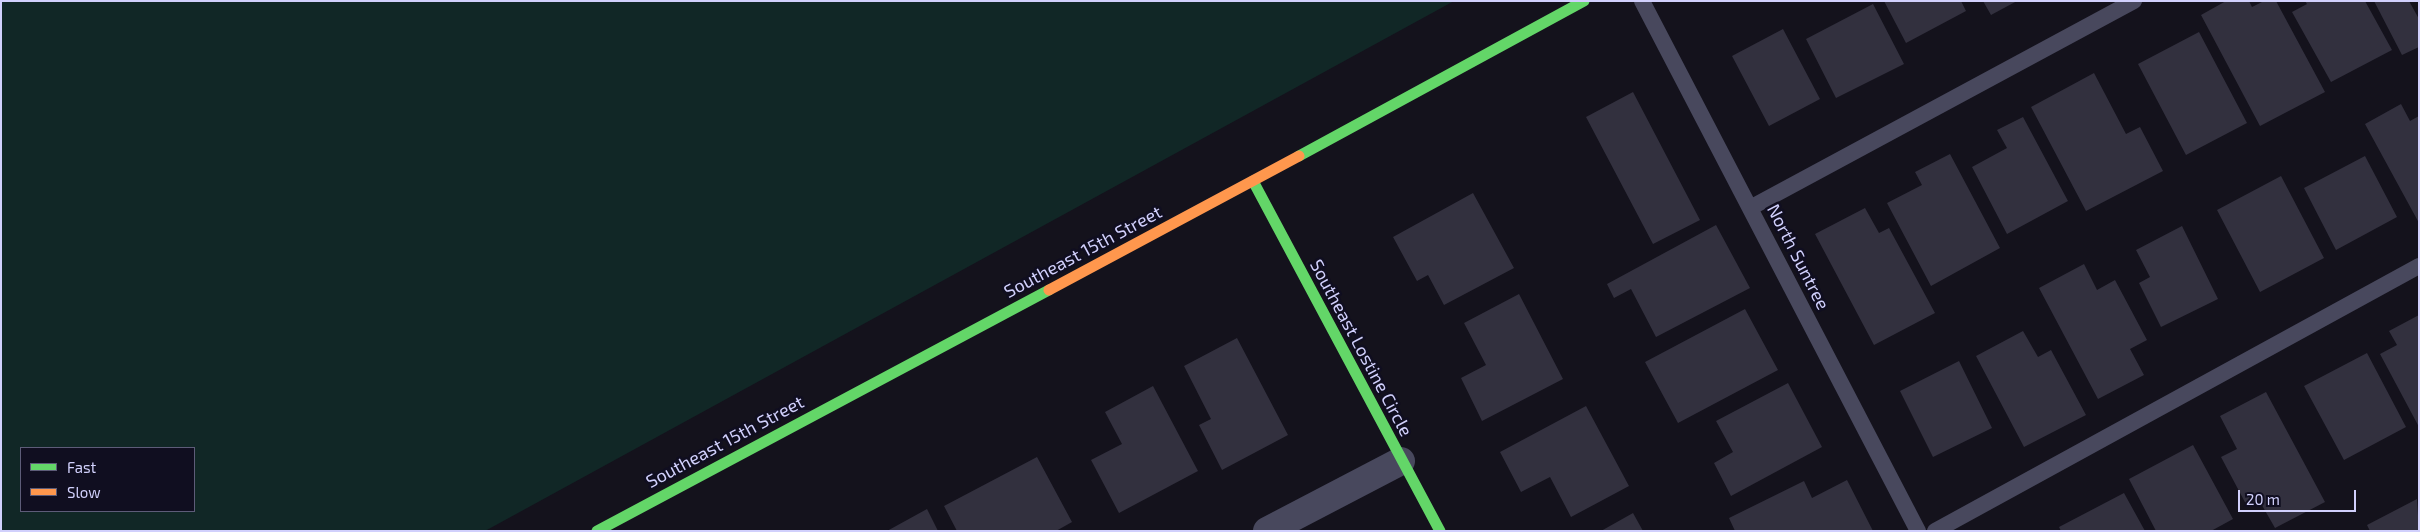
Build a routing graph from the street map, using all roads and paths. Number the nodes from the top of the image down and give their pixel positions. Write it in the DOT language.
graph roads {
  1 [pos="1584,1"];
  2 [pos="1642,1"];
  3 [pos="2134,1"];
  4 [pos="1253,182"];
  5 [pos="1750,208"];
  6 [pos="2419,266"];
  7 [pos="1401,461"];
  8 [pos="597,531"];
  9 [pos="1267,531"];
  10 [pos="1440,531"];
  11 [pos="1918,531"];
  12 [pos="1935,531"];
  1 -- 4 [label="main road, Southeast 15th Street"];
  2 -- 5 [label="lane, North Suntree"];
  3 -- 5 [label="lane"];
  4 -- 7 [label="main road, Southeast Lostine Circle"];
  4 -- 8 [label="main road, Southeast 15th Street"];
  5 -- 11 [label="lane, North Suntree"];
  6 -- 12 [label="lane"];
  7 -- 9 [label="street"];
  7 -- 10 [label="main road, Southeast Lostine Circle"];
}
